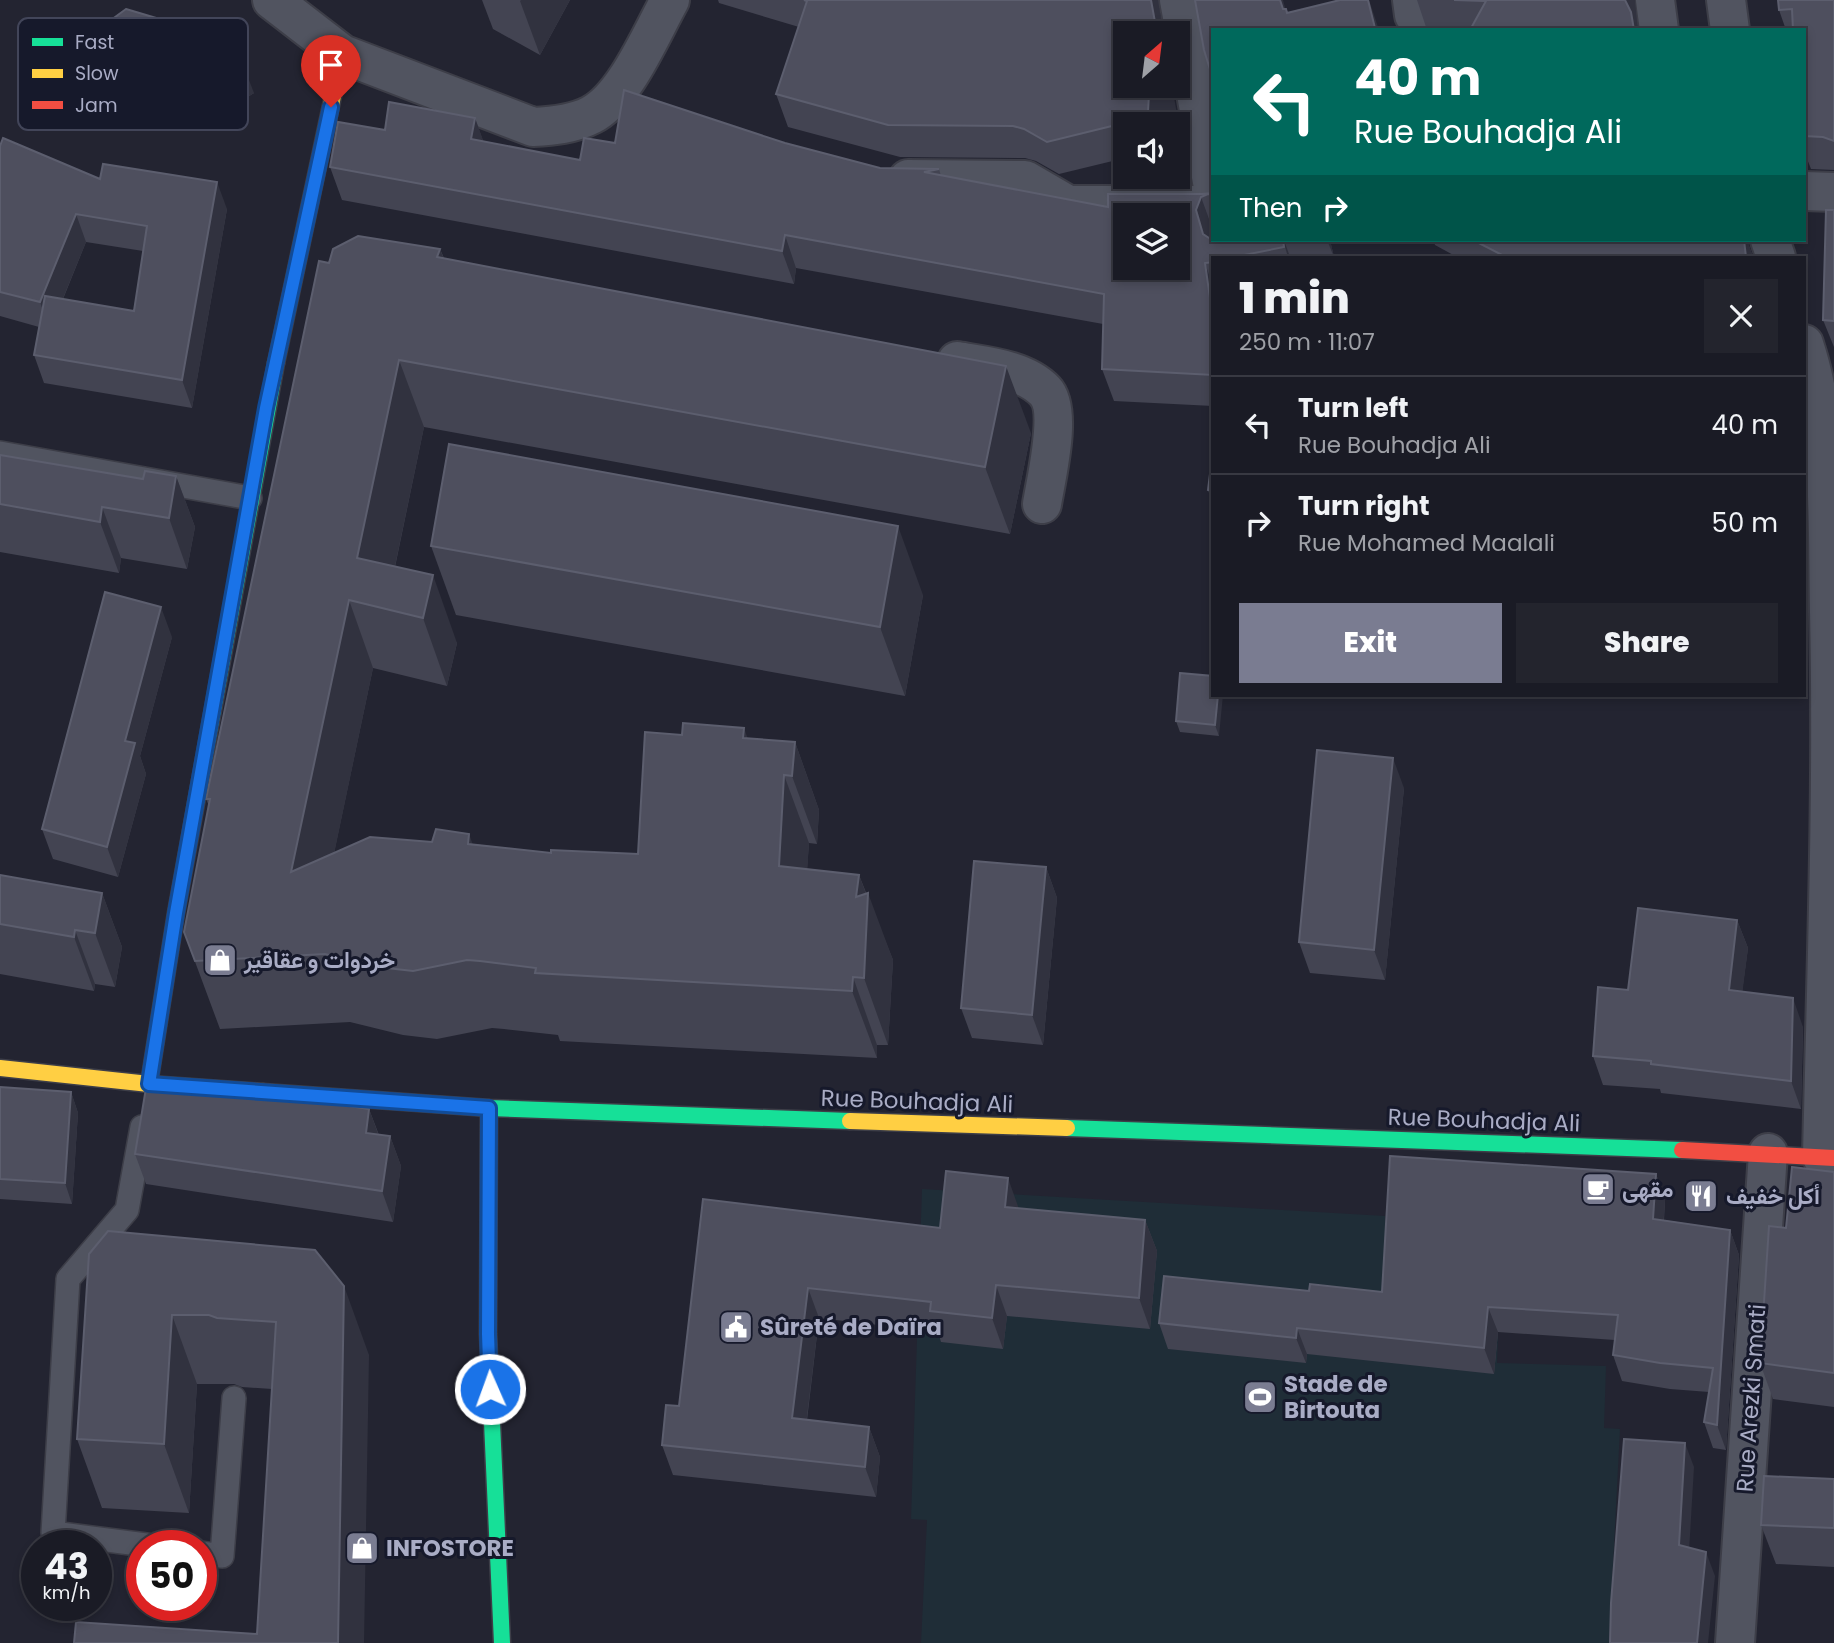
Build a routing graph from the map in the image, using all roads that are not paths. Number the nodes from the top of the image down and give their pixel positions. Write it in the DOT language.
graph roads {
  1 [pos="272,0"];
  2 [pos="670,0"];
  3 [pos="1179,0"];
  4 [pos="1655,0"];
  5 [pos="1726,0"];
  6 [pos="1659,28"];
  7 [pos="1730,28"];
  8 [pos="342,54"];
  9 [pos="870,172"];
  10 [pos="1211,176"];
  11 [pos="1806,191"];
  12 [pos="1834,192"];
  13 [pos="1211,205"];
  14 [pos="928,357"];
  15 [pos="1818,367"];
  16 [pos="0,453"];
  17 [pos="250,498"];
  18 [pos="1042,504"];
  19 [pos="1833,753"];
  20 [pos="0,1068"];
  21 [pos="149,1084"];
  22 [pos="489,1108"];
  23 [pos="1768,1153"];
  24 [pos="1828,1158"];
  25 [pos="234,1398"];
  26 [pos="126,1542"];
  27 [pos="217,1555"];
  28 [pos="502,1643"];
  29 [pos="1735,1643"];
  1 -- 8 [label="street"];
  2 -- 8 [label="street"];
  3 -- 10 [label="street"];
  4 -- 6 [label="street"];
  5 -- 7 [label="street"];
  8 -- 17 [label="main road"];
  9 -- 13 [label="street"];
  11 -- 12 [label="street"];
  14 -- 18 [label="street"];
  15 -- 19 [label="street"];
  16 -- 17 [label="lane"];
  17 -- 21 [label="main road"];
  19 -- 24 [label="street"];
  20 -- 21 [label="main road, Rue Bouhadja Ali"];
  21 -- 22 [label="main road, Rue Bouhadja Ali"];
  21 -- 26 [label="lane"];
  22 -- 23 [label="main road, Rue Bouhadja Ali"];
  22 -- 28 [label="main road"];
  23 -- 24 [label="main road, Rue Bouhadja Ali"];
  23 -- 29 [label="street, Rue Arezki Smati"];
  25 -- 27 [label="lane"];
}
